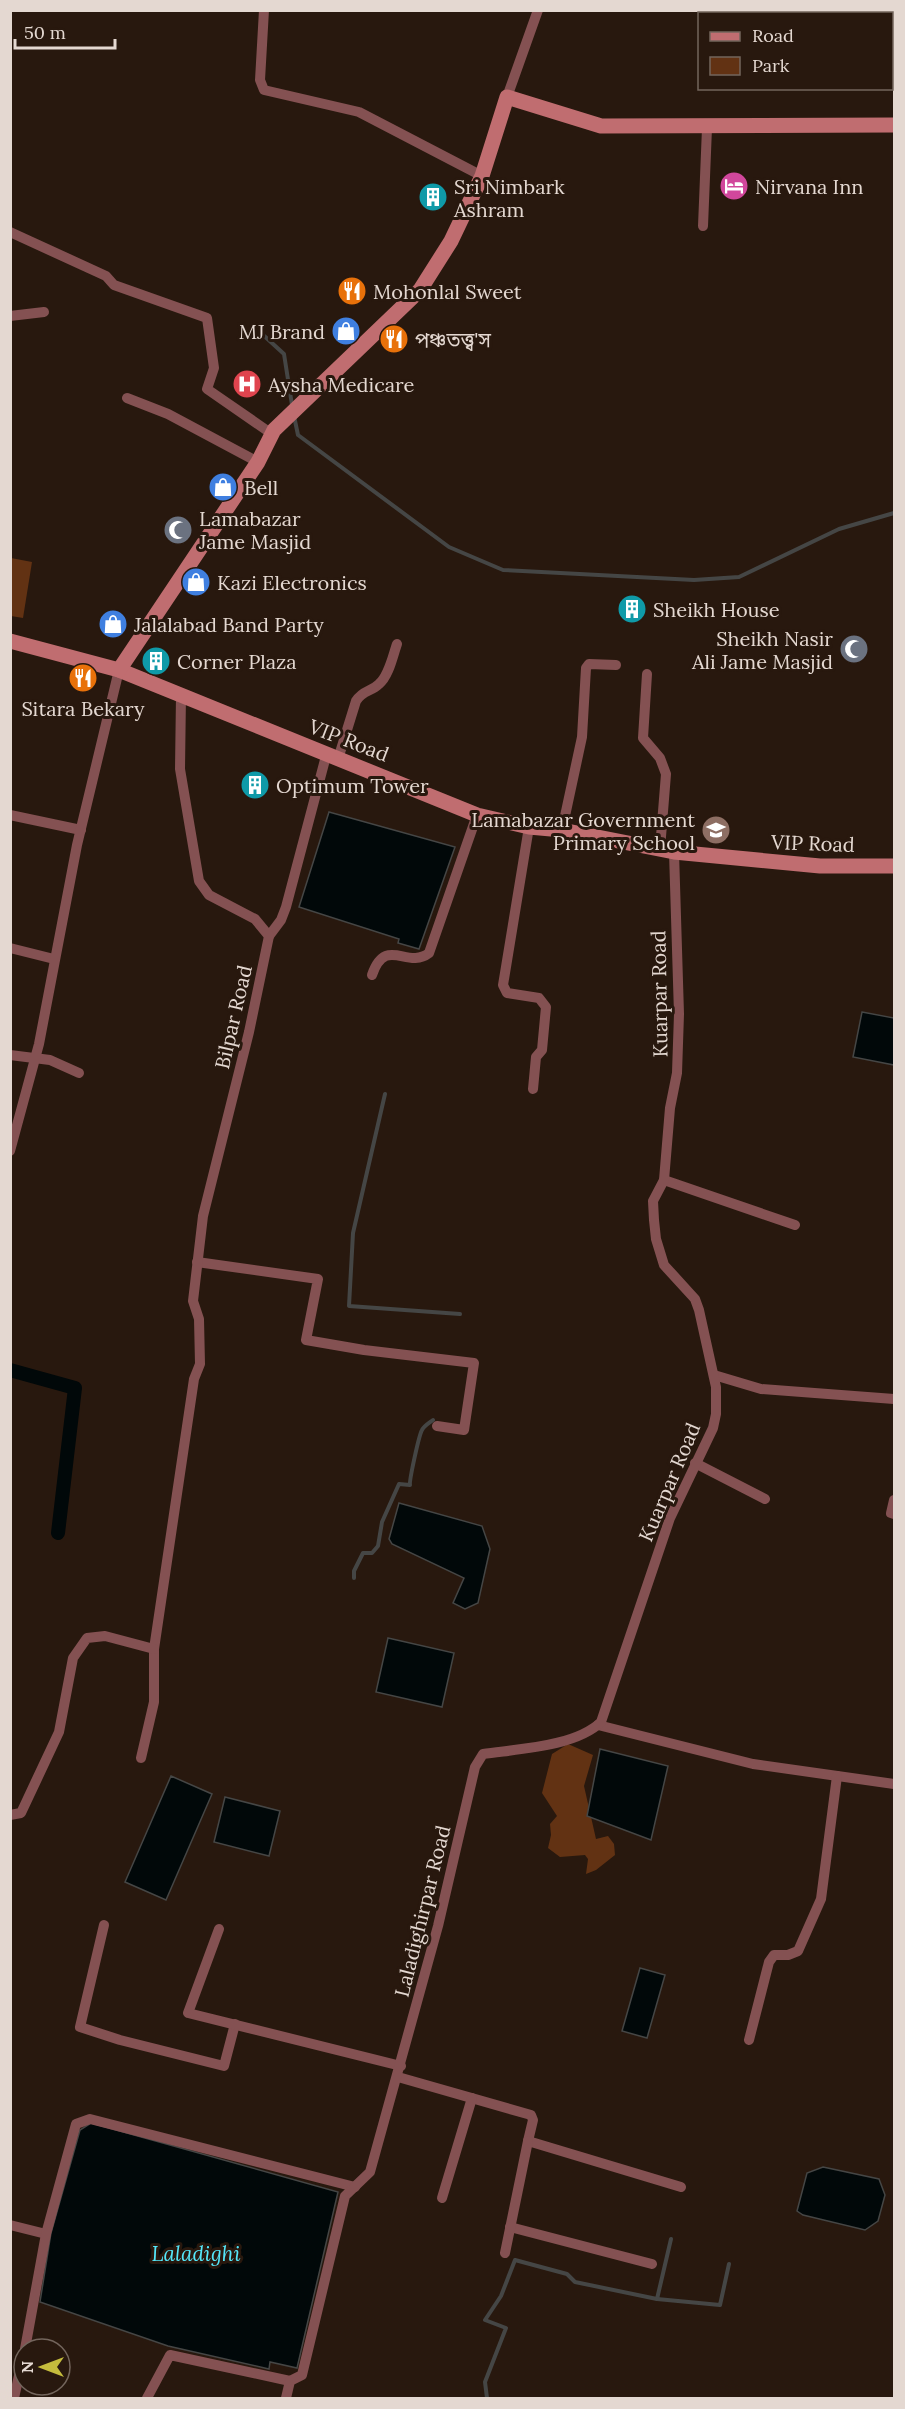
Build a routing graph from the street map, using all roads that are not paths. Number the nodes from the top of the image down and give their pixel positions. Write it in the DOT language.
graph roads {
  1 [pos="264,10"];
  2 [pos="538,10"];
  3 [pos="507,97"];
  4 [pos="894,125"];
  5 [pos="706,128"];
  6 [pos="482,176"];
  7 [pos="703,226"];
  8 [pos="10,232"];
  9 [pos="44,312"];
  10 [pos="10,316"];
  11 [pos="127,398"];
  12 [pos="273,432"];
  13 [pos="258,462"];
  14 [pos="10,641"];
  15 [pos="397,644"];
  16 [pos="616,665"];
  17 [pos="119,670"];
  18 [pos="647,674"];
  19 [pos="181,695"];
  20 [pos="332,758"];
  21 [pos="477,814"];
  22 [pos="10,815"];
  23 [pos="529,827"];
  24 [pos="81,830"];
  25 [pos="562,830"];
  26 [pos="667,851"];
  27 [pos="894,866"];
  28 [pos="269,936"];
  29 [pos="10,948"];
  30 [pos="54,959"];
  31 [pos="372,975"];
  32 [pos="10,1054"];
  33 [pos="35,1058"];
  34 [pos="79,1073"];
  35 [pos="533,1089"];
  36 [pos="10,1151"];
  37 [pos="664,1180"];
  38 [pos="795,1226"];
  39 [pos="197,1262"];
  40 [pos="714,1375"];
  41 [pos="894,1399"];
  42 [pos="437,1426"];
  43 [pos="695,1463"];
  44 [pos="765,1499"];
  45 [pos="894,1500"];
  46 [pos="894,1514"];
  47 [pos="153,1649"];
  48 [pos="598,1725"];
  49 [pos="141,1758"];
  50 [pos="837,1776"];
  51 [pos="894,1784"];
  52 [pos="10,1815"];
  53 [pos="104,1925"];
  54 [pos="219,1929"];
  55 [pos="235,2024"];
  56 [pos="749,2040"];
  57 [pos="401,2066"];
  58 [pos="398,2078"];
  59 [pos="472,2098"];
  60 [pos="528,2141"];
  61 [pos="355,2187"];
  62 [pos="681,2187"];
  63 [pos="442,2198"];
  64 [pos="10,2225"];
  65 [pos="510,2227"];
  66 [pos="46,2234"];
  67 [pos="505,2253"];
  68 [pos="652,2264"];
  69 [pos="27,2337"];
  70 [pos="290,2381"];
  71 [pos="147,2398"];
  72 [pos="286,2398"];
  1 -- 6 [label="street"];
  2 -- 3 [label="street"];
  3 -- 5 [label="street"];
  3 -- 6 [label="street"];
  4 -- 5 [label="street"];
  5 -- 7 [label="street"];
  6 -- 12 [label="street"];
  8 -- 12 [label="street"];
  9 -- 10 [label="street"];
  11 -- 13 [label="street"];
  12 -- 13 [label="street"];
  13 -- 17 [label="street"];
  14 -- 17 [label="street, VIP Road"];
  15 -- 20 [label="street, Bilpar Road"];
  16 -- 25 [label="street"];
  17 -- 19 [label="street, VIP Road"];
  17 -- 24 [label="street"];
  18 -- 26 [label="street, Kuarpar Road"];
  19 -- 20 [label="street, VIP Road"];
  19 -- 28 [label="street"];
  20 -- 21 [label="street, VIP Road"];
  20 -- 28 [label="street, Bilpar Road"];
  21 -- 23 [label="street, VIP Road"];
  21 -- 31 [label="street"];
  22 -- 24 [label="street"];
  23 -- 25 [label="street, VIP Road"];
  23 -- 35 [label="street"];
  24 -- 30 [label="street"];
  25 -- 26 [label="street, VIP Road"];
  26 -- 27 [label="street, VIP Road"];
  26 -- 37 [label="street, Kuarpar Road"];
  28 -- 39 [label="street, Bilpar Road"];
  29 -- 30 [label="street"];
  30 -- 33 [label="street"];
  32 -- 33 [label="street"];
  33 -- 34 [label="street"];
  33 -- 36 [label="street"];
  37 -- 38 [label="street"];
  37 -- 40 [label="street, Kuarpar Road"];
  39 -- 42 [label="street"];
  39 -- 47 [label="street, Bilpar Road"];
  40 -- 41 [label="street"];
  40 -- 43 [label="street, Kuarpar Road"];
  43 -- 44 [label="street"];
  43 -- 48 [label="street, Kuarpar Road"];
  45 -- 46 [label="street"];
  47 -- 49 [label="street, Bilpar Road"];
  47 -- 52 [label="street"];
  48 -- 50 [label="street"];
  48 -- 57 [label="street, Laladighirpar Road"];
  50 -- 51 [label="street"];
  50 -- 56 [label="street"];
  53 -- 55 [label="street"];
  54 -- 55 [label="street"];
  55 -- 57 [label="street"];
  57 -- 58 [label="street, Laladighirpar Road"];
  58 -- 59 [label="street"];
  58 -- 61 [label="street, Laladighirpar Road"];
  59 -- 60 [label="street"];
  59 -- 63 [label="street"];
  60 -- 62 [label="street"];
  60 -- 65 [label="street"];
  61 -- 66 [label="street"];
  61 -- 70 [label="street, Laladighirpar Road"];
  64 -- 66 [label="street"];
  65 -- 67 [label="street"];
  65 -- 68 [label="street"];
  66 -- 69 [label="street"];
  70 -- 71 [label="street"];
  70 -- 72 [label="street"];
}
